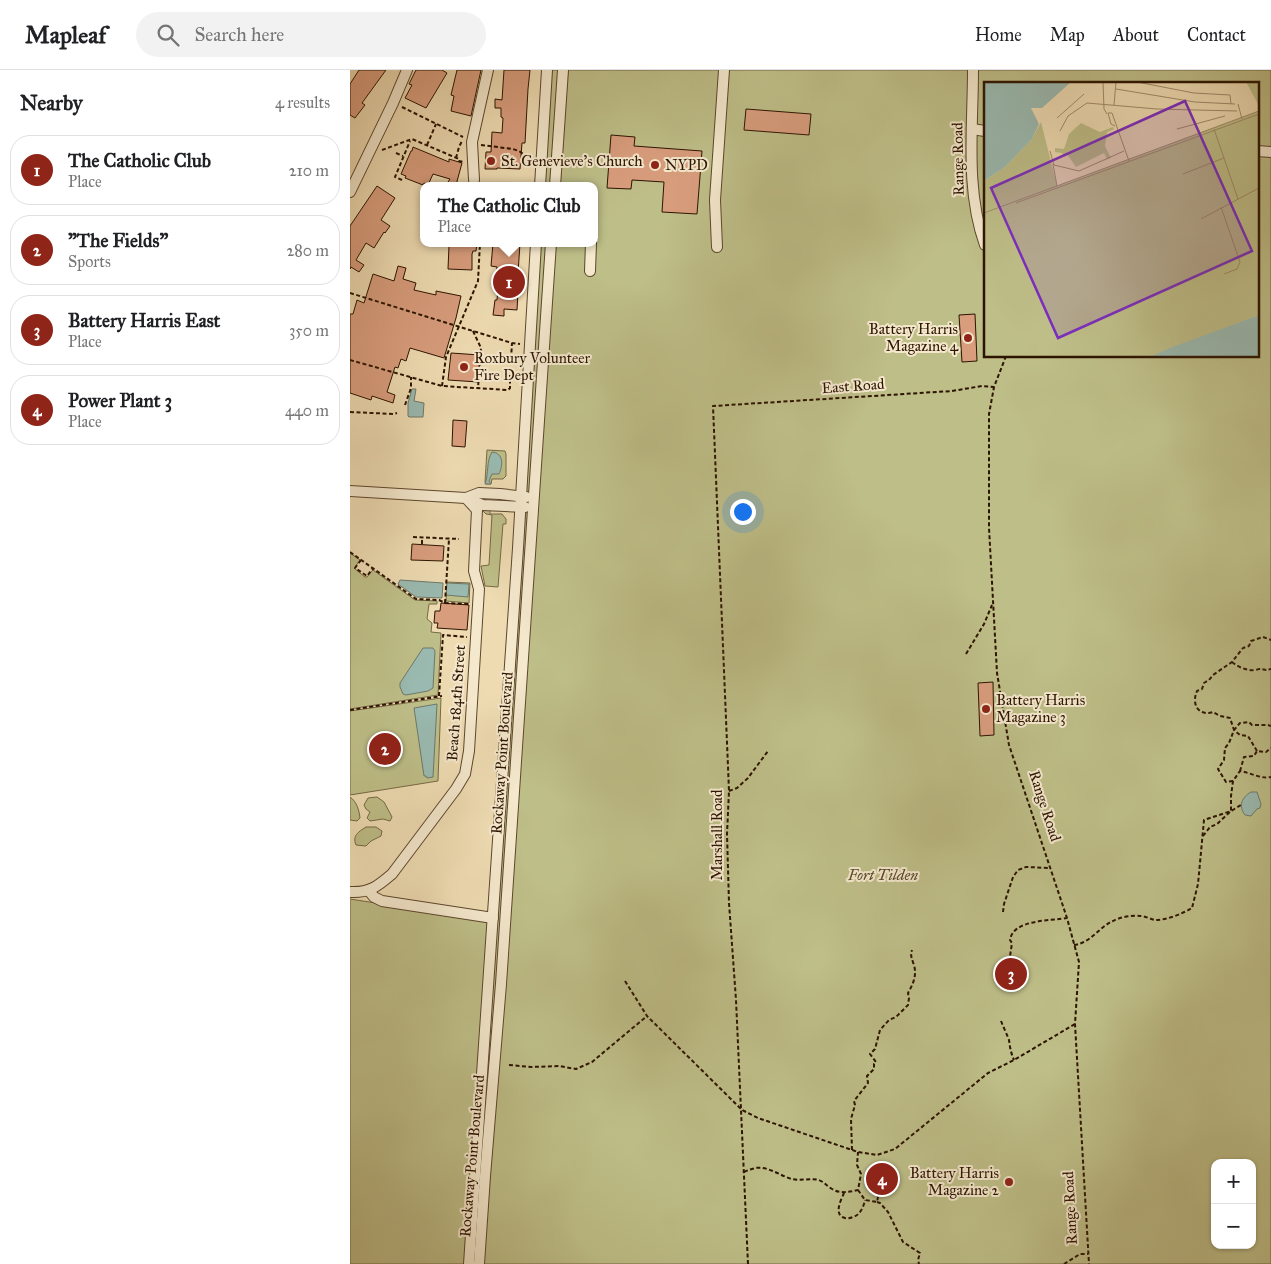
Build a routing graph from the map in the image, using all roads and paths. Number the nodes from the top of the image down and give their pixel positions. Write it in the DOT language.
graph roads {
  1 [pos="407,70"];
  2 [pos="488,70"];
  3 [pos="548,70"];
  4 [pos="563,70"];
  5 [pos="724,70"];
  6 [pos="973,70"];
  7 [pos="393,103"];
  8 [pos="436,124"];
  9 [pos="972,130"];
  10 [pos="984,131"];
  11 [pos="410,140"];
  12 [pos="472,142"];
  13 [pos="427,146"];
  14 [pos="1258,151"];
  15 [pos="1271,152"];
  16 [pos="396,153"];
  17 [pos="368,156"];
  18 [pos="403,156"];
  19 [pos="526,156"];
  20 [pos="474,166"];
  21 [pos="402,180"];
  22 [pos="474,180"];
  23 [pos="540,182"];
  24 [pos="555,182"];
  25 [pos="350,192"];
  26 [pos="984,243"];
  27 [pos="480,247"];
  28 [pos="536,247"];
  29 [pos="551,247"];
  30 [pos="591,247"];
  31 [pos="717,247"];
  32 [pos="590,271"];
  33 [pos="350,293"];
  34 [pos="459,327"];
  35 [pos="472,331"];
  36 [pos="512,343"];
  37 [pos="524,344"];
  38 [pos="1005,358"];
  39 [pos="511,359"];
  40 [pos="350,360"];
  41 [pos="529,372"];
  42 [pos="543,372"];
  43 [pos="510,375"];
  44 [pos="411,377"];
  45 [pos="442,386"];
  46 [pos="478,388"];
  47 [pos="994,388"];
  48 [pos="405,405"];
  49 [pos="713,406"];
  50 [pos="350,412"];
  51 [pos="397,413"];
  52 [pos="526,419"];
  53 [pos="539,420"];
  54 [pos="350,491"];
  55 [pos="521,491"];
  56 [pos="466,498"];
  57 [pos="534,504"];
  58 [pos="520,507"];
  59 [pos="413,537"];
  60 [pos="422,538"];
  61 [pos="449,539"];
  62 [pos="459,539"];
  63 [pos="422,544"];
  64 [pos="444,551"];
  65 [pos="448,551"];
  66 [pos="350,552"];
  67 [pos="362,560"];
  68 [pos="373,568"];
  69 [pos="398,579"];
  70 [pos="395,583"];
  71 [pos="444,603"];
  72 [pos="993,603"];
  73 [pos="470,604"];
  74 [pos="468,637"];
  75 [pos="1271,640"];
  76 [pos="966,654"];
  77 [pos="1232,662"];
  78 [pos="1271,669"];
  79 [pos="350,710"];
  80 [pos="1271,726"];
  81 [pos="1234,730"];
  82 [pos="1271,748"];
  83 [pos="768,751"];
  84 [pos="1257,751"];
  85 [pos="1240,771"];
  86 [pos="1271,778"];
  87 [pos="1233,781"];
  88 [pos="729,790"];
  89 [pos="1241,805"];
  90 [pos="1231,811"];
  91 [pos="1203,836"];
  92 [pos="1050,868"];
  93 [pos="369,891"];
  94 [pos="350,892"];
  95 [pos="494,896"];
  96 [pos="507,897"];
  97 [pos="1003,912"];
  98 [pos="493,918"];
  99 [pos="1067,918"];
  100 [pos="1074,945"];
  101 [pos="912,950"];
  102 [pos="1011,974"];
  103 [pos="626,981"];
  104 [pos="647,1016"];
  105 [pos="1001,1021"];
  106 [pos="1075,1024"];
  107 [pos="1014,1060"];
  108 [pos="509,1065"];
  109 [pos="742,1110"];
  110 [pos="852,1150"];
  111 [pos="858,1152"];
  112 [pos="744,1172"];
  113 [pos="858,1190"];
  114 [pos="879,1192"];
  115 [pos="844,1193"];
  116 [pos="865,1200"];
  117 [pos="877,1202"];
  118 [pos="1088,1254"];
  119 [pos="470,1264"];
  120 [pos="479,1264"];
  121 [pos="748,1264"];
  122 [pos="919,1264"];
  123 [pos="1064,1264"];
  124 [pos="1089,1264"];
  1 -- 7 [label="street"];
  2 -- 12 [label="street"];
  3 -- 23 [label="street"];
  4 -- 24 [label="street"];
  5 -- 31 [label="street"];
  6 -- 9 [label="street, Range Road"];
  7 -- 8 [label="path"];
  7 -- 17 [label="street"];
  8 -- 12 [label="path"];
  8 -- 13 [label="path"];
  9 -- 10 [label="street"];
  9 -- 26 [label="street, Range Road"];
  11 -- 13 [label="path"];
  11 -- 17 [label="path"];
  11 -- 18 [label="path"];
  12 -- 19 [label="path"];
  12 -- 20 [label="street"];
  13 -- 20 [label="path"];
  14 -- 15 [label="street"];
  16 -- 18 [label="path"];
  17 -- 25 [label="street"];
  18 -- 21 [label="path"];
  20 -- 22 [label="street"];
  27 -- 34 [label="path"];
  28 -- 41 [label="street, Rockaway Point Boulevard"];
  29 -- 42 [label="street, Rockaway Point Boulevard"];
  30 -- 32 [label="street"];
  33 -- 34 [label="path"];
  34 -- 35 [label="path"];
  34 -- 45 [label="path"];
  35 -- 36 [label="path"];
  35 -- 46 [label="path"];
  36 -- 37 [label="path"];
  36 -- 39 [label="path"];
  38 -- 47 [label="path, Range Road"];
  40 -- 44 [label="path"];
  41 -- 42 [label="street"];
  41 -- 52 [label="street, Rockaway Point Boulevard"];
  42 -- 53 [label="street, Rockaway Point Boulevard"];
  43 -- 46 [label="path"];
  44 -- 45 [label="path"];
  44 -- 48 [label="path"];
  45 -- 46 [label="path"];
  47 -- 49 [label="path, East Road"];
  47 -- 72 [label="path, Range Road"];
  49 -- 88 [label="path, Marshall Road"];
  50 -- 51 [label="path"];
  52 -- 53 [label="street"];
  52 -- 55 [label="street, Rockaway Point Boulevard"];
  53 -- 57 [label="street, Rockaway Point Boulevard"];
  54 -- 56 [label="street"];
  55 -- 56 [label="street"];
  55 -- 57 [label="street"];
  55 -- 58 [label="street, Rockaway Point Boulevard"];
  56 -- 58 [label="street"];
  56 -- 93 [label="street, Beach 184th Street"];
  57 -- 58 [label="street"];
  57 -- 96 [label="street, Rockaway Point Boulevard"];
  58 -- 95 [label="street, Rockaway Point Boulevard"];
  59 -- 60 [label="path"];
  60 -- 61 [label="path"];
  60 -- 63 [label="path"];
  61 -- 62 [label="path"];
  61 -- 65 [label="path"];
  64 -- 65 [label="path"];
  65 -- 71 [label="path"];
  66 -- 67 [label="path"];
  67 -- 68 [label="path"];
  67 -- 68 [label="path"];
  68 -- 70 [label="path"];
  69 -- 70 [label="path"];
  70 -- 71 [label="path"];
  71 -- 73 [label="path"];
  72 -- 76 [label="path"];
  72 -- 92 [label="path, Range Road"];
  74 -- 79 [label="path"];
  75 -- 77 [label="path"];
  77 -- 78 [label="path"];
  77 -- 81 [label="path"];
  80 -- 81 [label="path"];
  81 -- 84 [label="path"];
  81 -- 87 [label="path"];
  82 -- 84 [label="path"];
  83 -- 88 [label="path"];
  84 -- 85 [label="path"];
  85 -- 86 [label="path"];
  85 -- 87 [label="path"];
  87 -- 90 [label="path"];
  88 -- 109 [label="path, Marshall Road"];
  89 -- 90 [label="path"];
  90 -- 91 [label="path"];
  90 -- 91 [label="path"];
  91 -- 100 [label="path"];
  92 -- 97 [label="path"];
  92 -- 99 [label="path, Range Road"];
  93 -- 94 [label="street"];
  93 -- 98 [label="street"];
  95 -- 96 [label="street"];
  95 -- 98 [label="street, Rockaway Point Boulevard"];
  96 -- 120 [label="street, Rockaway Point Boulevard"];
  98 -- 119 [label="street, Rockaway Point Boulevard"];
  99 -- 100 [label="path, Range Road"];
  99 -- 102 [label="path"];
  100 -- 106 [label="path, Range Road"];
  101 -- 110 [label="path"];
  103 -- 104 [label="path"];
  104 -- 108 [label="path"];
  104 -- 109 [label="path"];
  105 -- 107 [label="path"];
  106 -- 107 [label="path"];
  106 -- 118 [label="path, Range Road"];
  107 -- 111 [label="path"];
  109 -- 110 [label="path"];
  109 -- 112 [label="path, Marshall Road"];
  110 -- 111 [label="path"];
  111 -- 113 [label="path"];
  112 -- 115 [label="path"];
  112 -- 121 [label="path, Marshall Road"];
  113 -- 115 [label="path"];
  113 -- 116 [label="path"];
  114 -- 117 [label="path"];
  115 -- 116 [label="path"];
  116 -- 117 [label="path"];
  117 -- 122 [label="path"];
  118 -- 123 [label="path"];
  118 -- 124 [label="path, Range Road"];
}
